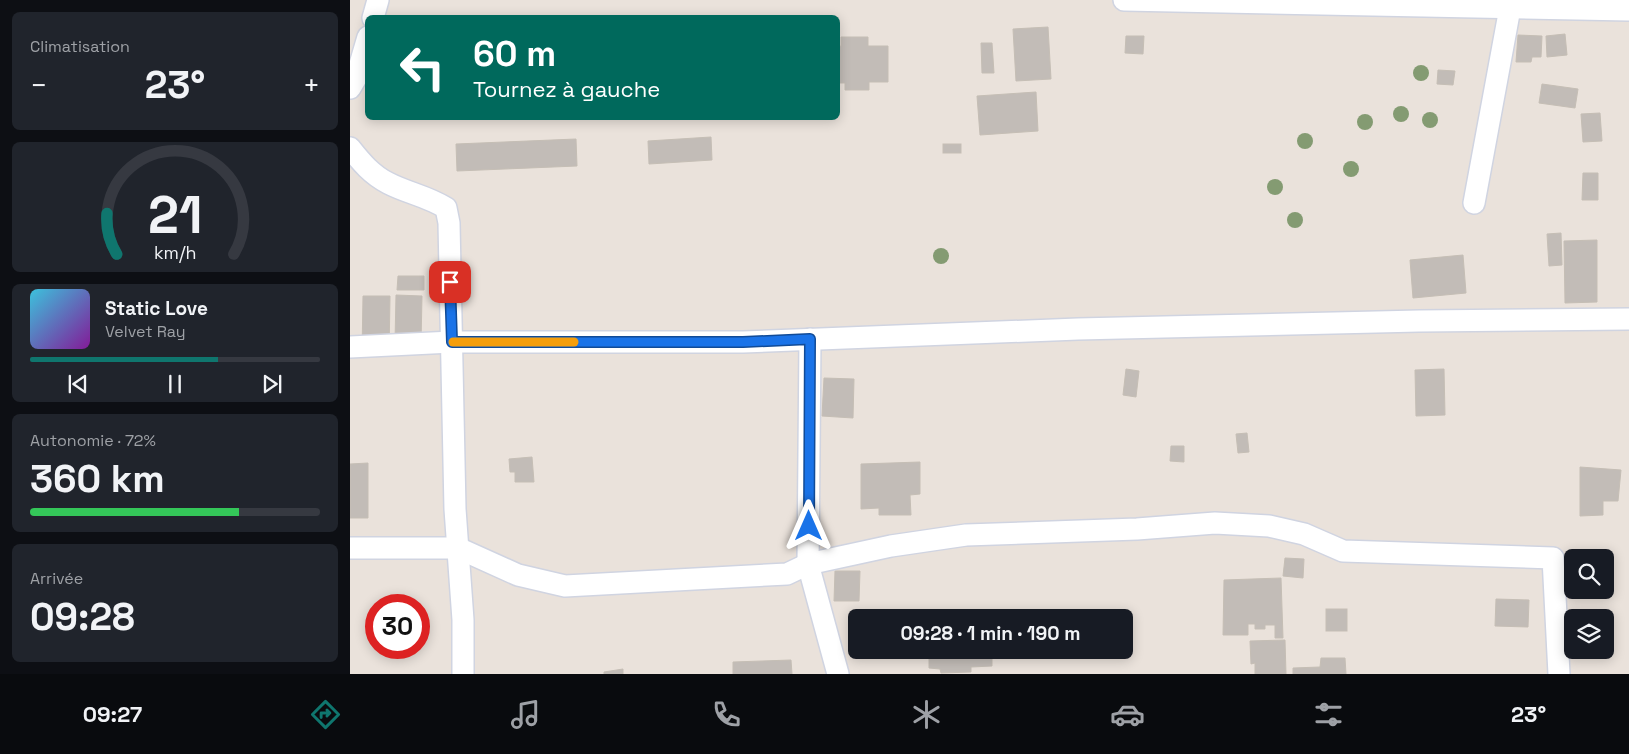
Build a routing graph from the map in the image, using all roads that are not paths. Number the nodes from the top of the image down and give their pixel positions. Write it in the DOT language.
graph roads {
  1 [pos="378,0"];
  2 [pos="1124,0"];
  3 [pos="1502,5"];
  4 [pos="1629,10"];
  5 [pos="374,15"];
  6 [pos="365,47"];
  7 [pos="350,88"];
  8 [pos="350,148"];
  9 [pos="1474,203"];
  10 [pos="1629,319"];
  11 [pos="810,339"];
  12 [pos="452,342"];
  13 [pos="350,347"];
  14 [pos="350,548"];
  15 [pos="458,548"];
  16 [pos="808,564"];
  17 [pos="463,674"];
  18 [pos="838,674"];
  19 [pos="1559,674"];
  1 -- 5 [label="street"];
  2 -- 3 [label="street"];
  3 -- 4 [label="street"];
  3 -- 9 [label="street"];
  6 -- 7 [label="street"];
  8 -- 12 [label="street"];
  10 -- 11 [label="street"];
  11 -- 12 [label="street"];
  11 -- 16 [label="street"];
  12 -- 13 [label="street"];
  12 -- 15 [label="street"];
  14 -- 15 [label="street"];
  15 -- 16 [label="street"];
  15 -- 17 [label="street"];
  16 -- 18 [label="street"];
  16 -- 19 [label="street"];
}
